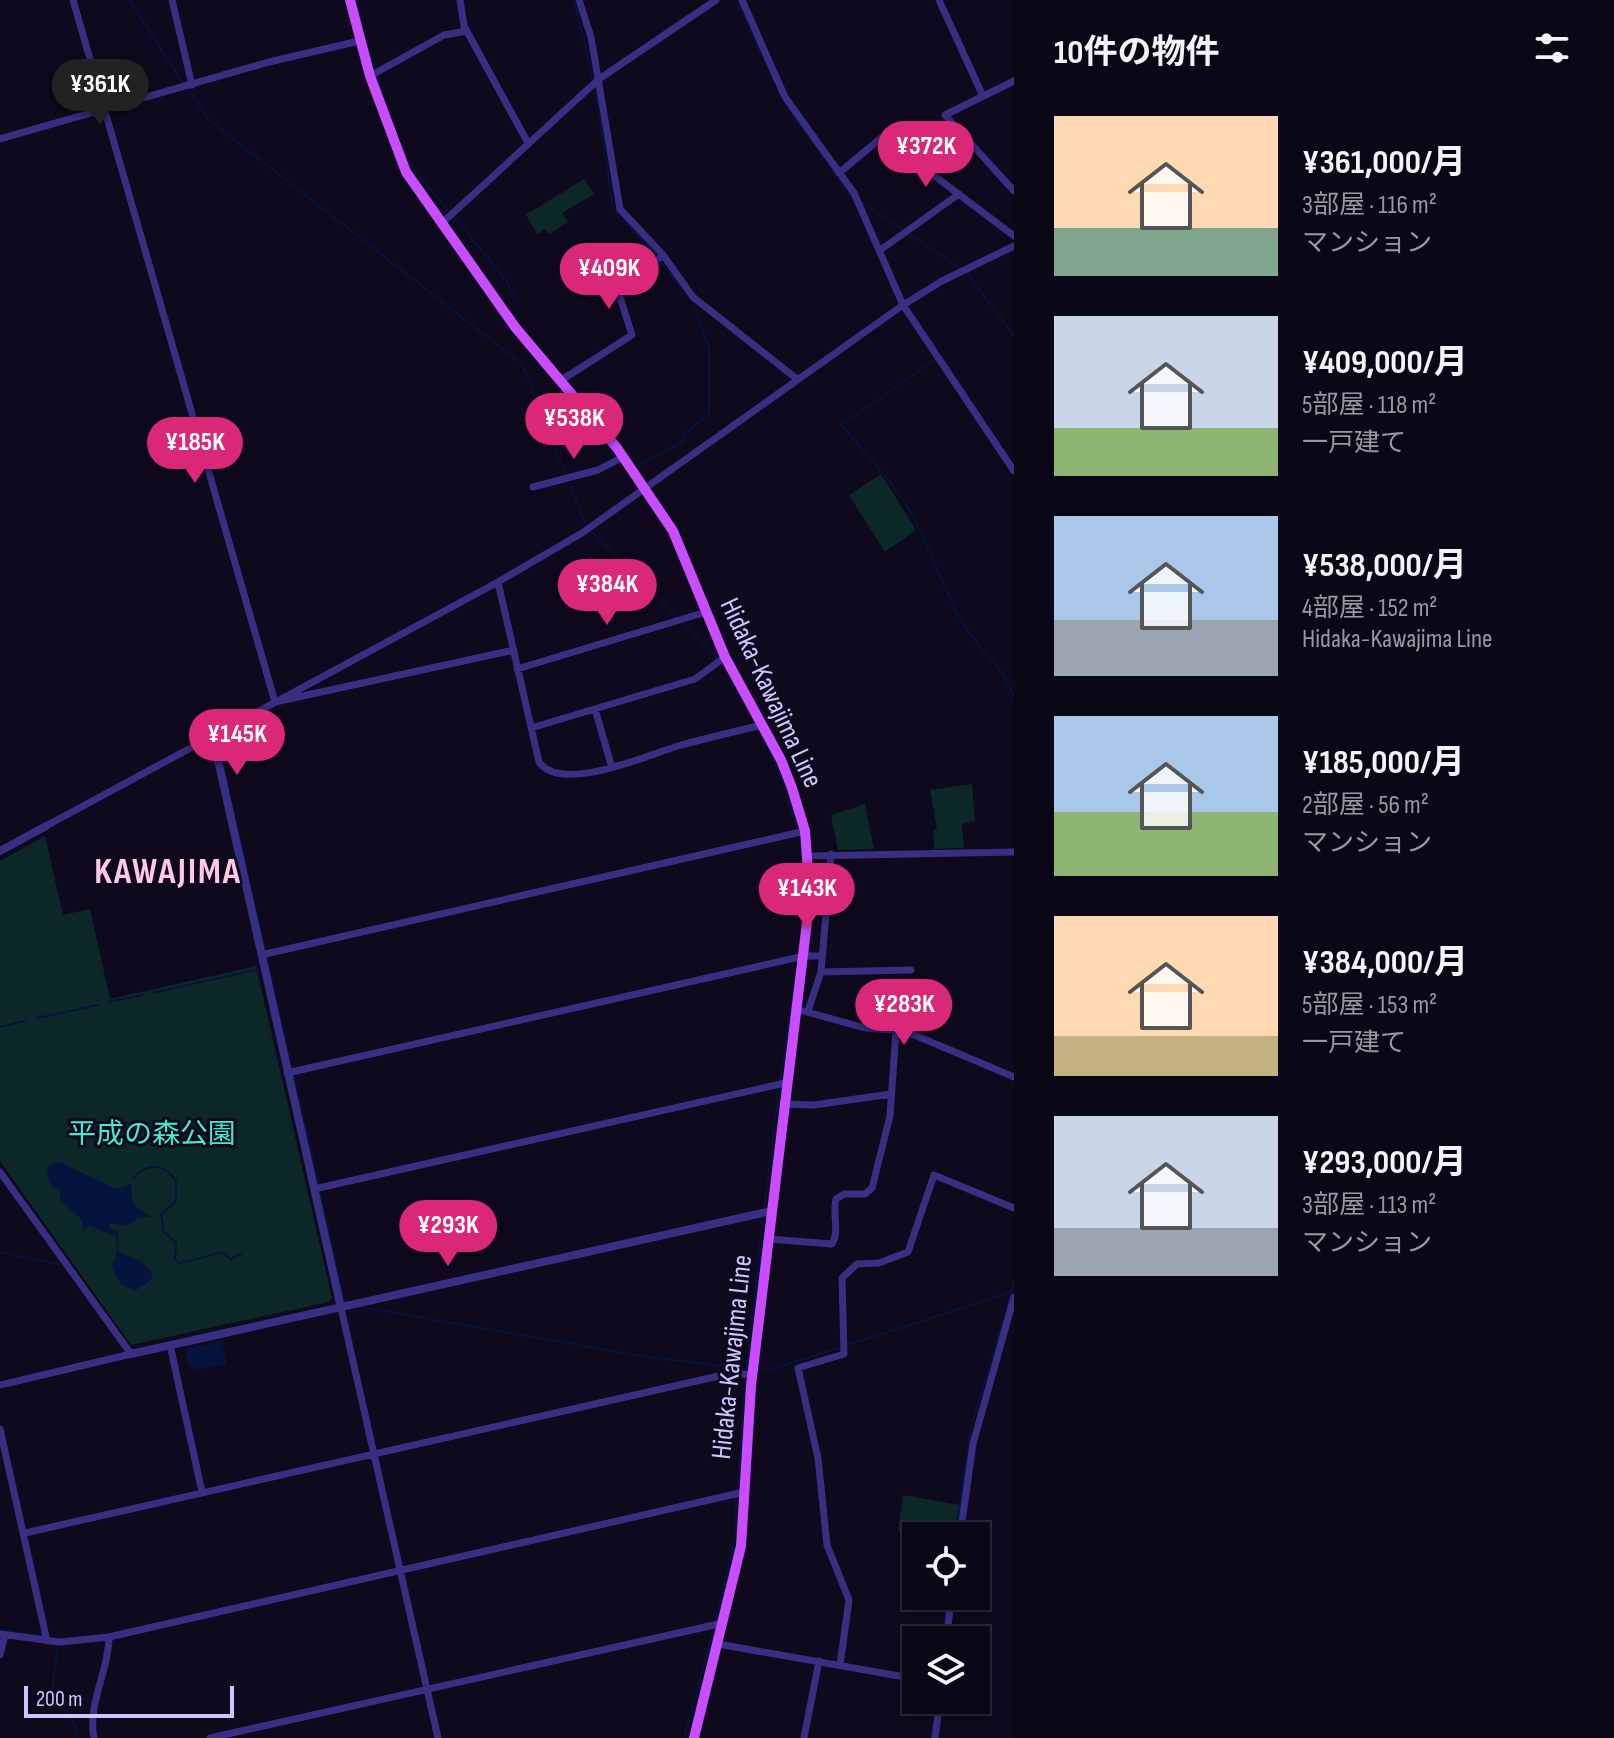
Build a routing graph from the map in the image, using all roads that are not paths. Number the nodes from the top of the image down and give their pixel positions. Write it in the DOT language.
graph roads {
  1 [pos="73,0"];
  2 [pos="172,0"];
  3 [pos="350,0"];
  4 [pos="460,0"];
  5 [pos="579,0"];
  6 [pos="716,0"];
  7 [pos="742,0"];
  8 [pos="939,0"];
  9 [pos="467,31"];
  10 [pos="359,41"];
  11 [pos="370,76"];
  12 [pos="599,79"];
  13 [pos="1014,81"];
  14 [pos="192,85"];
  15 [pos="982,94"];
  16 [pos="105,109"];
  17 [pos="0,139"];
  18 [pos="528,143"];
  19 [pos="839,173"];
  20 [pos="1014,191"];
  21 [pos="959,194"];
  22 [pos="441,224"];
  23 [pos="1014,236"];
  24 [pos="1014,246"];
  25 [pos="879,251"];
  26 [pos="663,255"];
  27 [pos="903,305"];
  28 [pos="797,379"];
  29 [pos="560,381"];
  30 [pos="623,457"];
  31 [pos="1014,471"];
  32 [pos="645,486"];
  33 [pos="533,487"];
  34 [pos="498,582"];
  35 [pos="706,612"];
  36 [pos="514,650"];
  37 [pos="725,657"];
  38 [pos="517,669"];
  39 [pos="275,702"];
  40 [pos="595,709"];
  41 [pos="762,725"];
  42 [pos="531,728"];
  43 [pos="213,738"];
  44 [pos="612,768"];
  45 [pos="46,826"];
  46 [pos="805,831"];
  47 [pos="0,851"];
  48 [pos="1014,852"];
  49 [pos="831,854"];
  50 [pos="808,856"];
  51 [pos="810,897"];
  52 [pos="825,898"];
  53 [pos="261,955"];
  54 [pos="804,956"];
  55 [pos="821,956"];
  56 [pos="911,970"];
  57 [pos="821,972"];
  58 [pos="796,1009"];
  59 [pos="808,1011"];
  60 [pos="896,1031"];
  61 [pos="287,1073"];
  62 [pos="1014,1077"];
  63 [pos="785,1083"];
  64 [pos="891,1094"];
  65 [pos="783,1104"];
  66 [pos="0,1172"];
  67 [pos="314,1189"];
  68 [pos="1014,1208"];
  69 [pos="771,1211"];
  70 [pos="768,1239"];
  71 [pos="1014,1297"];
  72 [pos="341,1308"];
  73 [pos="1011,1312"];
  74 [pos="170,1345"];
  75 [pos="131,1354"];
  76 [pos="753,1375"];
  77 [pos="0,1385"];
  78 [pos="0,1429"];
  79 [pos="375,1454"];
  80 [pos="202,1492"];
  81 [pos="744,1492"];
  82 [pos="962,1522"];
  83 [pos="25,1533"];
  84 [pos="400,1571"];
  85 [pos="723,1623"];
  86 [pos="3,1634"];
  87 [pos="109,1637"];
  88 [pos="47,1641"];
  89 [pos="718,1644"];
  90 [pos="0,1655"];
  91 [pos="819,1661"];
  92 [pos="840,1665"];
  93 [pos="902,1676"];
  94 [pos="426,1689"];
  95 [pos="938,1714"];
  96 [pos="94,1738"];
  97 [pos="210,1738"];
  98 [pos="438,1738"];
  99 [pos="694,1738"];
  100 [pos="804,1738"];
  101 [pos="935,1738"];
  1 -- 16 [label="street"];
  2 -- 14 [label="street"];
  3 -- 10 [label="main road, Hidaka-Kawajima Line"];
  4 -- 9 [label="street"];
  5 -- 12 [label="street"];
  6 -- 12 [label="street"];
  7 -- 19 [label="street"];
  8 -- 15 [label="street"];
  9 -- 11 [label="street"];
  9 -- 18 [label="street"];
  10 -- 11 [label="main road, Hidaka-Kawajima Line"];
  10 -- 14 [label="street"];
  11 -- 22 [label="main road, Hidaka-Kawajima Line"];
  12 -- 18 [label="street"];
  12 -- 26 [label="street"];
  13 -- 15 [label="street"];
  14 -- 16 [label="street"];
  15 -- 20 [label="street"];
  16 -- 17 [label="street"];
  16 -- 39 [label="street"];
  18 -- 22 [label="street"];
  19 -- 21 [label="street"];
  19 -- 25 [label="street"];
  21 -- 23 [label="street"];
  21 -- 25 [label="street"];
  22 -- 29 [label="main road, Hidaka-Kawajima Line"];
  24 -- 27 [label="street"];
  25 -- 27 [label="street"];
  26 -- 28 [label="street"];
  26 -- 29 [label="street"];
  27 -- 28 [label="street"];
  27 -- 31 [label="street"];
  28 -- 32 [label="street"];
  29 -- 30 [label="main road, Hidaka-Kawajima Line"];
  30 -- 32 [label="main road, Hidaka-Kawajima Line"];
  30 -- 33 [label="street"];
  32 -- 34 [label="street"];
  32 -- 35 [label="main road, Hidaka-Kawajima Line"];
  34 -- 36 [label="street"];
  34 -- 39 [label="street"];
  35 -- 37 [label="main road, Hidaka-Kawajima Line"];
  35 -- 38 [label="street"];
  36 -- 38 [label="street"];
  36 -- 39 [label="street"];
  37 -- 40 [label="street"];
  37 -- 41 [label="main road, Hidaka-Kawajima Line"];
  38 -- 42 [label="street"];
  39 -- 43 [label="street"];
  40 -- 42 [label="street"];
  40 -- 44 [label="street"];
  41 -- 44 [label="street"];
  41 -- 46 [label="main road, Hidaka-Kawajima Line"];
  42 -- 44 [label="street"];
  43 -- 45 [label="street"];
  43 -- 53 [label="street"];
  45 -- 47 [label="street"];
  46 -- 50 [label="main road, Hidaka-Kawajima Line"];
  46 -- 53 [label="street"];
  48 -- 49 [label="street"];
  49 -- 50 [label="street"];
  49 -- 52 [label="street"];
  50 -- 51 [label="main road, Hidaka-Kawajima Line"];
  51 -- 52 [label="street"];
  51 -- 54 [label="main road, Hidaka-Kawajima Line"];
  52 -- 55 [label="street"];
  53 -- 61 [label="street"];
  54 -- 55 [label="street"];
  54 -- 58 [label="main road, Hidaka-Kawajima Line"];
  54 -- 61 [label="street"];
  55 -- 57 [label="street"];
  56 -- 57 [label="street"];
  57 -- 59 [label="street"];
  58 -- 59 [label="street"];
  58 -- 63 [label="main road, Hidaka-Kawajima Line"];
  59 -- 60 [label="street"];
  60 -- 62 [label="street"];
  60 -- 64 [label="street"];
  61 -- 67 [label="street"];
  63 -- 65 [label="main road, Hidaka-Kawajima Line"];
  63 -- 67 [label="street"];
  64 -- 65 [label="street"];
  64 -- 70 [label="street"];
  65 -- 69 [label="main road, Hidaka-Kawajima Line"];
  66 -- 75 [label="street"];
  67 -- 72 [label="street"];
  68 -- 92 [label="street"];
  69 -- 70 [label="main road, Hidaka-Kawajima Line"];
  69 -- 72 [label="street"];
  70 -- 76 [label="main road, Hidaka-Kawajima Line"];
  71 -- 73 [label="street"];
  72 -- 74 [label="street"];
  72 -- 79 [label="street"];
  73 -- 82 [label="street"];
  74 -- 75 [label="street"];
  74 -- 80 [label="street"];
  75 -- 77 [label="street"];
  76 -- 79 [label="street"];
  76 -- 81 [label="main road, Hidaka-Kawajima Line"];
  78 -- 83 [label="street"];
  79 -- 80 [label="street"];
  79 -- 84 [label="street"];
  80 -- 83 [label="street"];
  81 -- 84 [label="street"];
  81 -- 85 [label="main road, Hidaka-Kawajima Line"];
  83 -- 88 [label="street"];
  84 -- 87 [label="street"];
  84 -- 94 [label="street"];
  85 -- 89 [label="main road, Hidaka-Kawajima Line"];
  85 -- 94 [label="street"];
  86 -- 88 [label="street"];
  86 -- 90 [label="street"];
  87 -- 88 [label="street"];
  87 -- 96 [label="street"];
  89 -- 91 [label="street"];
  89 -- 99 [label="main road, Hidaka-Kawajima Line"];
  91 -- 92 [label="street"];
  91 -- 100 [label="street"];
  92 -- 93 [label="street"];
  94 -- 97 [label="street"];
  94 -- 98 [label="street"];
  95 -- 101 [label="street"];
}
